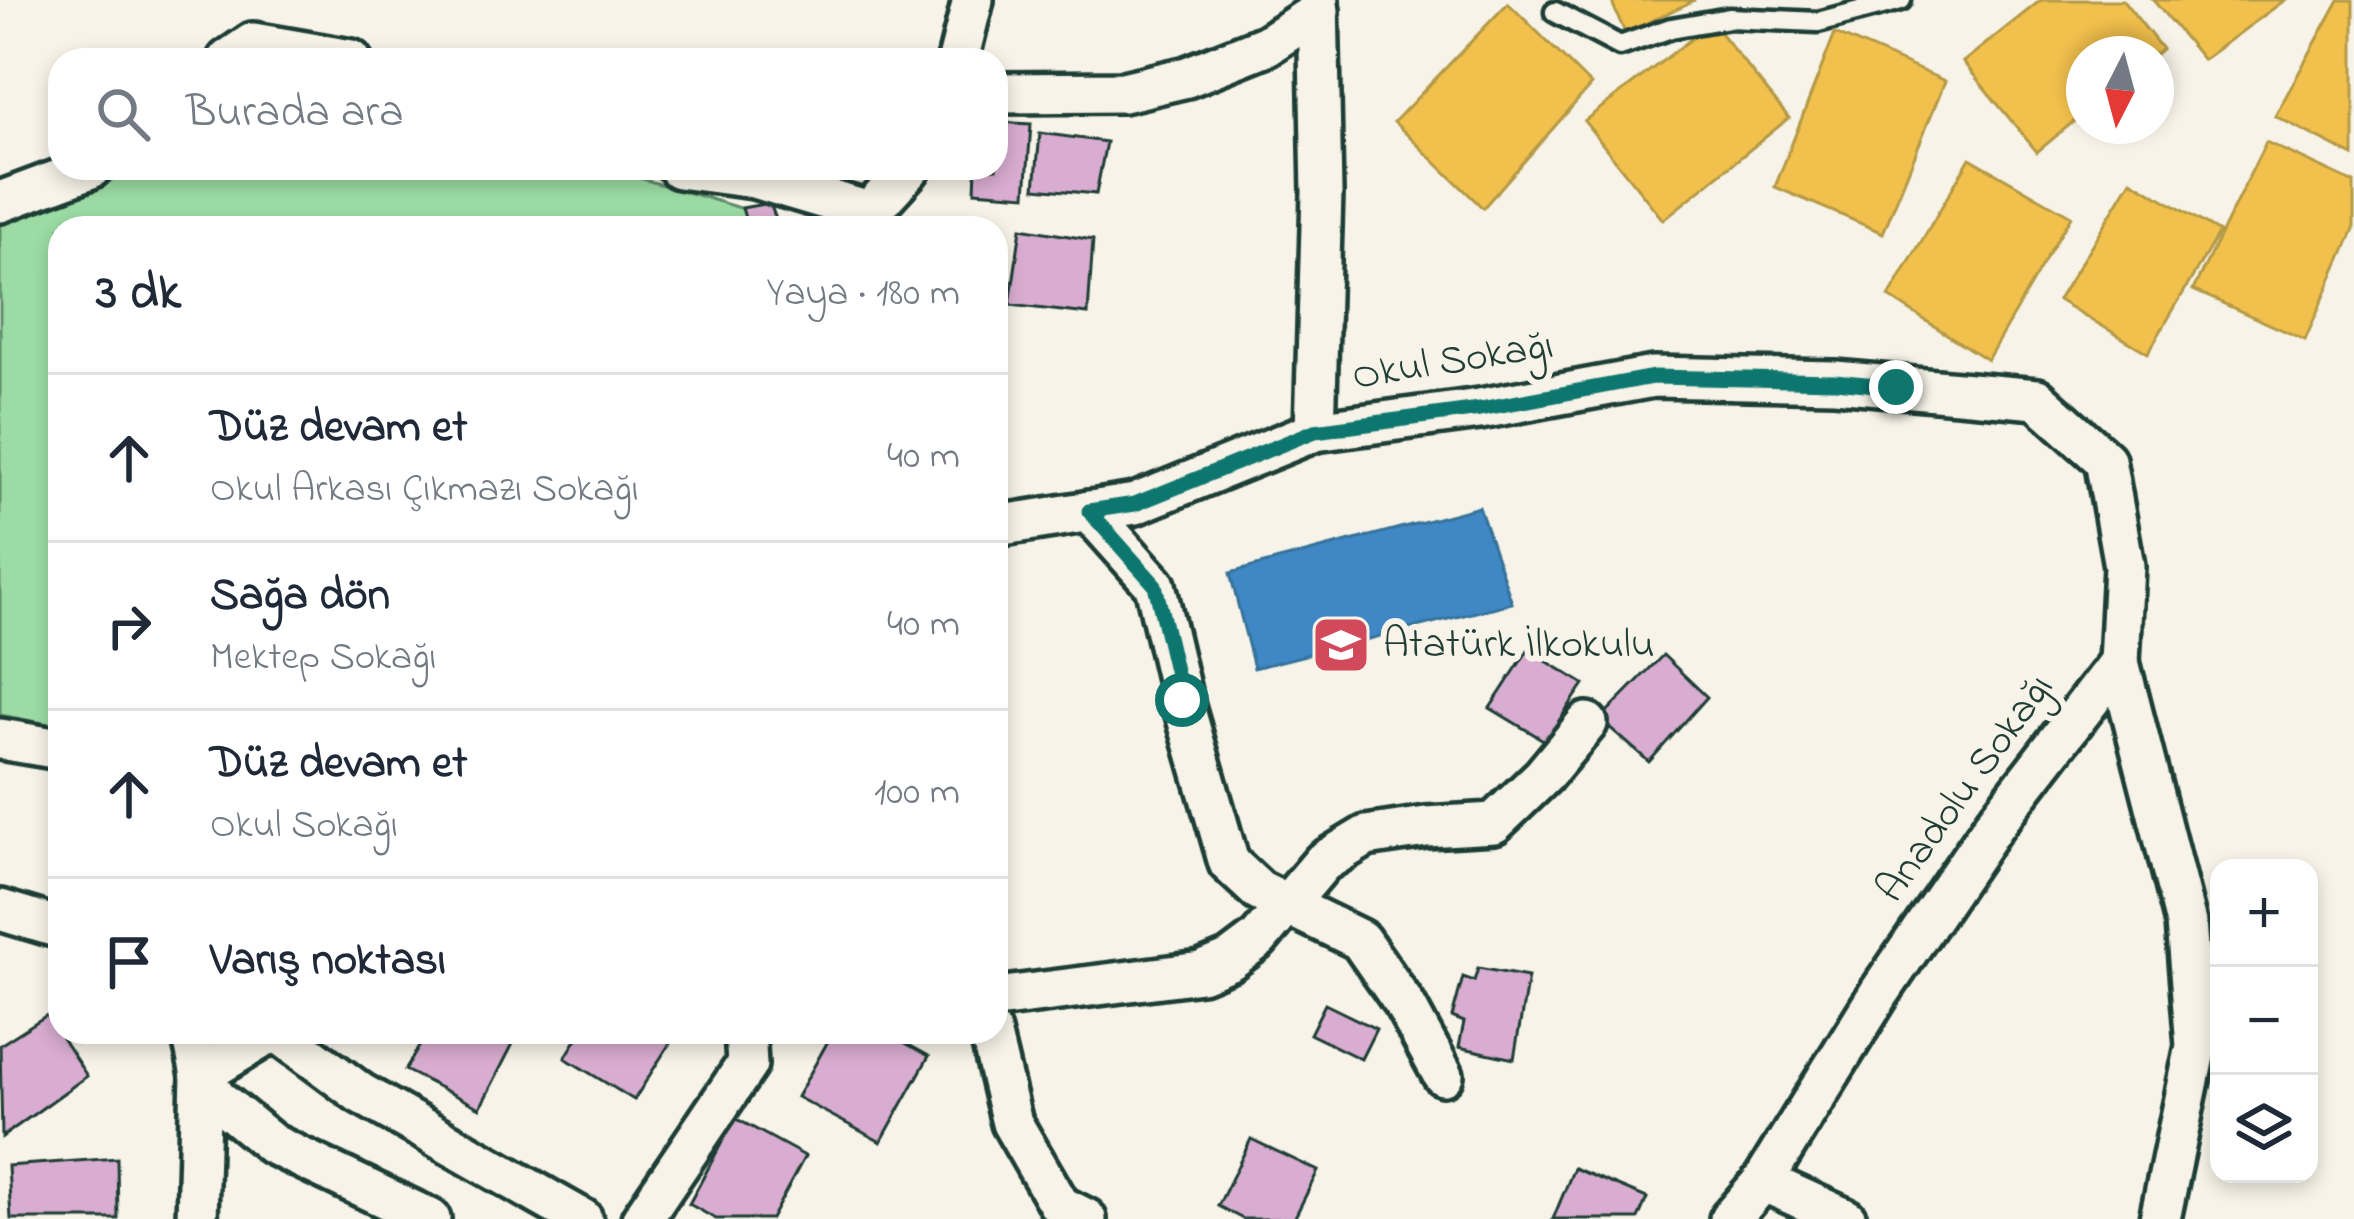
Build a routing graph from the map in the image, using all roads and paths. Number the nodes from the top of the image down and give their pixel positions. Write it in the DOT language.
graph roads {
  1 [pos="973,0"];
  2 [pos="1901,0"];
  3 [pos="1318,5"];
  4 [pos="1556,12"];
  5 [pos="246,48"];
  6 [pos="282,48"];
  7 [pos="961,48"];
  8 [pos="1008,93"];
  9 [pos="59,180"];
  10 [pos="759,180"];
  11 [pos="899,180"];
  12 [pos="0,202"];
  13 [pos="852,216"];
  14 [pos="866,216"];
  15 [pos="2037,399"];
  16 [pos="1315,431"];
  17 [pos="1089,511"];
  18 [pos="1008,524"];
  19 [pos="2119,662"];
  20 [pos="1587,723"];
  21 [pos="0,739"];
  22 [pos="48,747"];
  23 [pos="1287,905"];
  24 [pos="0,910"];
  25 [pos="48,924"];
  26 [pos="1008,997"];
  27 [pos="195,1044"];
  28 [pos="254,1044"];
  29 [pos="292,1044"];
  30 [pos="746,1044"];
  31 [pos="993,1044"];
  32 [pos="201,1075"];
  33 [pos="1443,1075"];
  34 [pos="1763,1181"];
  35 [pos="197,1219"];
  36 [pos="430,1219"];
  37 [pos="582,1219"];
  38 [pos="642,1219"];
  39 [pos="1086,1219"];
  40 [pos="1730,1219"];
  41 [pos="1846,1219"];
  42 [pos="2161,1219"];
  1 -- 7 [label="street"];
  2 -- 4 [label="lane"];
  3 -- 8 [label="street"];
  3 -- 16 [label="street, Okul Sokağı"];
  5 -- 6 [label="street"];
  9 -- 12 [label="street"];
  10 -- 13 [label="street"];
  11 -- 14 [label="street"];
  15 -- 16 [label="street, Okul Sokağı"];
  15 -- 19 [label="street, Anadolu Sokağı"];
  16 -- 17 [label="street"];
  17 -- 18 [label="street"];
  17 -- 23 [label="street"];
  19 -- 34 [label="street, Anadolu Sokağı"];
  19 -- 42 [label="street"];
  20 -- 23 [label="street"];
  21 -- 22 [label="street"];
  23 -- 26 [label="street"];
  23 -- 33 [label="street"];
  24 -- 25 [label="street"];
  27 -- 32 [label="street"];
  28 -- 32 [label="street"];
  29 -- 37 [label="street"];
  30 -- 38 [label="street"];
  31 -- 39 [label="street"];
  32 -- 35 [label="street"];
  32 -- 36 [label="street"];
  34 -- 40 [label="street, Anadolu Sokağı"];
  34 -- 41 [label="street"];
}
